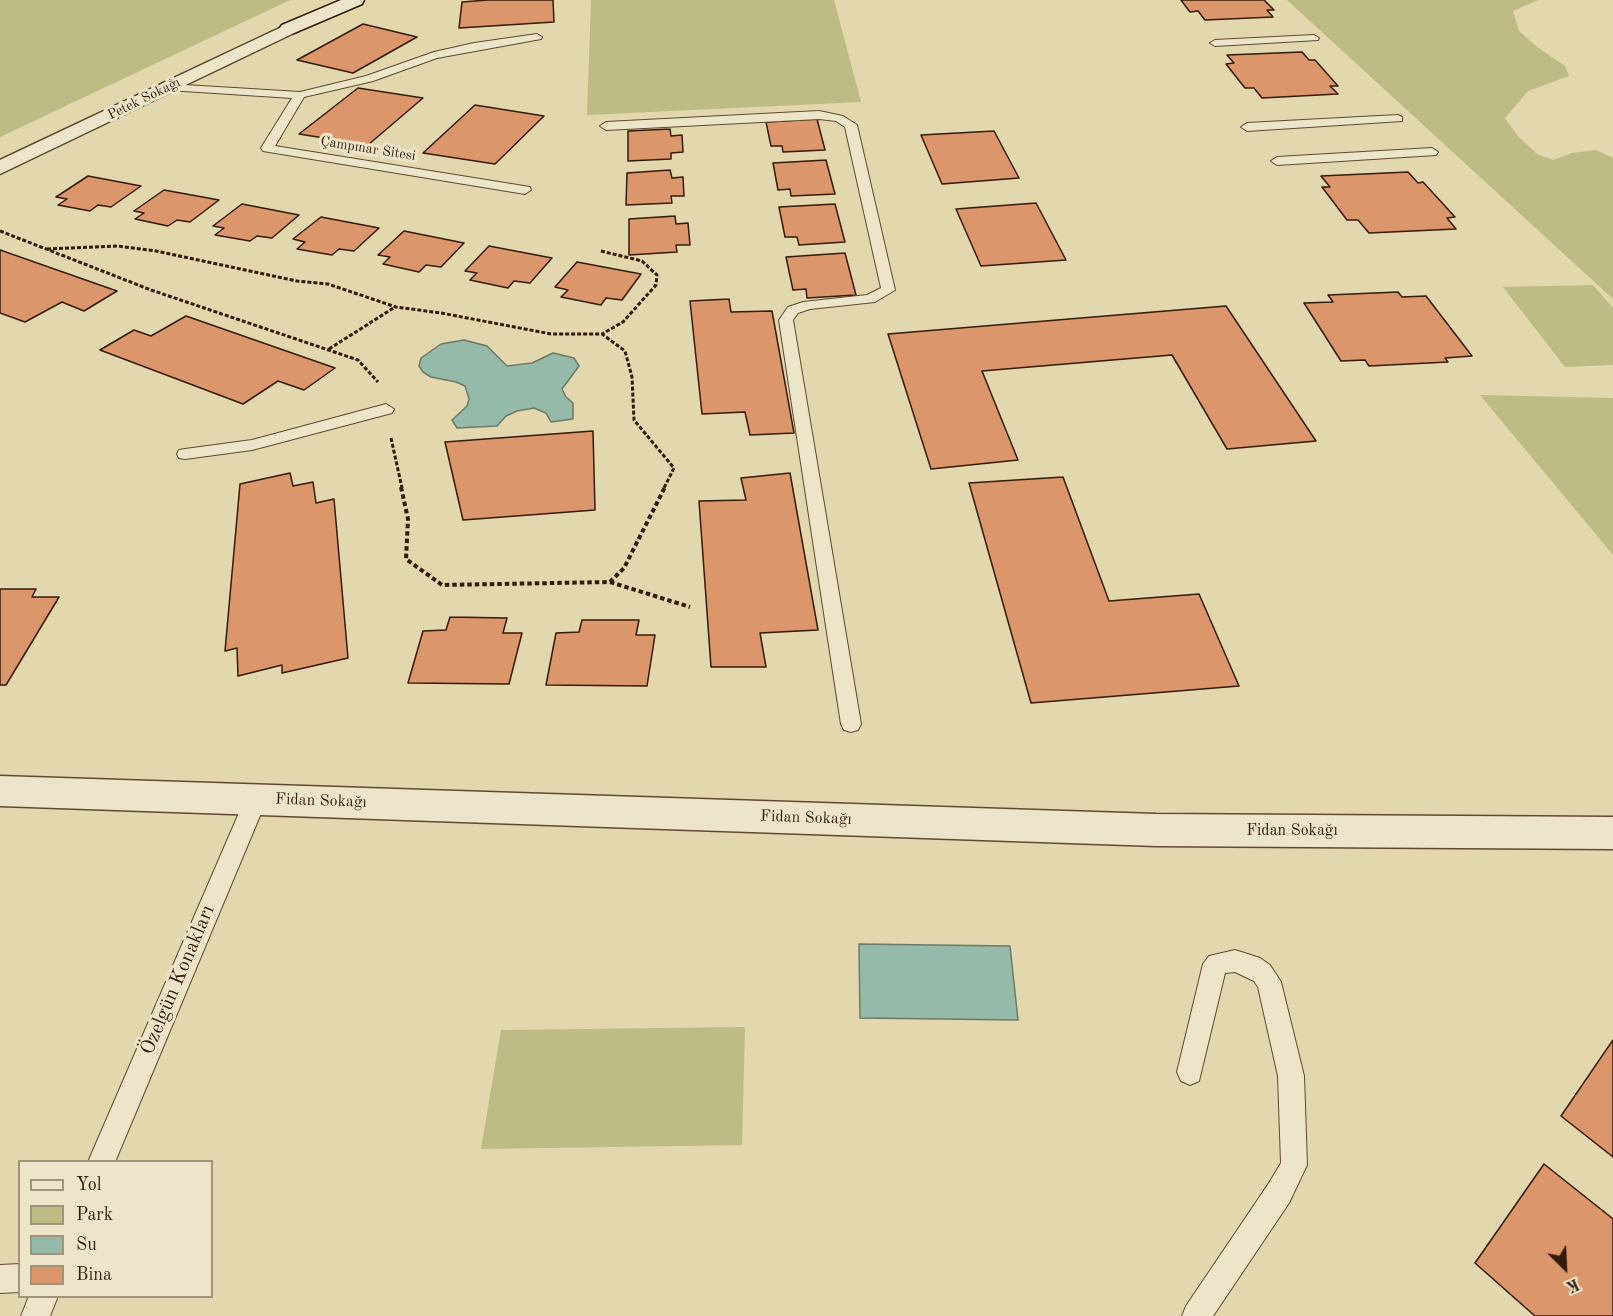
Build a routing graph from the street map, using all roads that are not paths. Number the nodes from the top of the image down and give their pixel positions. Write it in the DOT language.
graph roads {
  1 [pos="338,0"];
  2 [pos="356,0"];
  3 [pos="288,28"];
  4 [pos="537,38"];
  5 [pos="1314,38"];
  6 [pos="1215,44"];
  7 [pos="168,87"];
  8 [pos="300,95"];
  9 [pos="1398,119"];
  10 [pos="606,126"];
  11 [pos="1247,127"];
  12 [pos="1432,152"];
  13 [pos="1276,161"];
  14 [pos="0,168"];
  15 [pos="525,190"];
  16 [pos="386,410"];
  17 [pos="185,454"];
  18 [pos="852,724"];
  19 [pos="0,790"];
  20 [pos="256,799"];
  21 [pos="1613,833"];
  22 [pos="1190,1072"];
  23 [pos="101,1160"];
  24 [pos="18,1278"];
  25 [pos="0,1279"];
  26 [pos="43,1298"];
  27 [pos="35,1316"];
  28 [pos="1196,1316"];
  1 -- 3 [label="street"];
  2 -- 3 [label="street"];
  3 -- 7 [label="street, Petek Sokağı"];
  4 -- 8 [label="lane"];
  5 -- 6 [label="lane"];
  7 -- 8 [label="lane"];
  7 -- 14 [label="street, Petek Sokağı"];
  8 -- 15 [label="lane, Çampınar Sitesi"];
  9 -- 11 [label="lane"];
  10 -- 18 [label="lane"];
  12 -- 13 [label="lane"];
  16 -- 17 [label="lane"];
  19 -- 20 [label="street, Fidan Sokağı"];
  20 -- 21 [label="street, Fidan Sokağı"];
  20 -- 23 [label="lane, Özelgün Konakları"];
  22 -- 28 [label="lane"];
  24 -- 25 [label="lane"];
  26 -- 27 [label="lane"];
}
